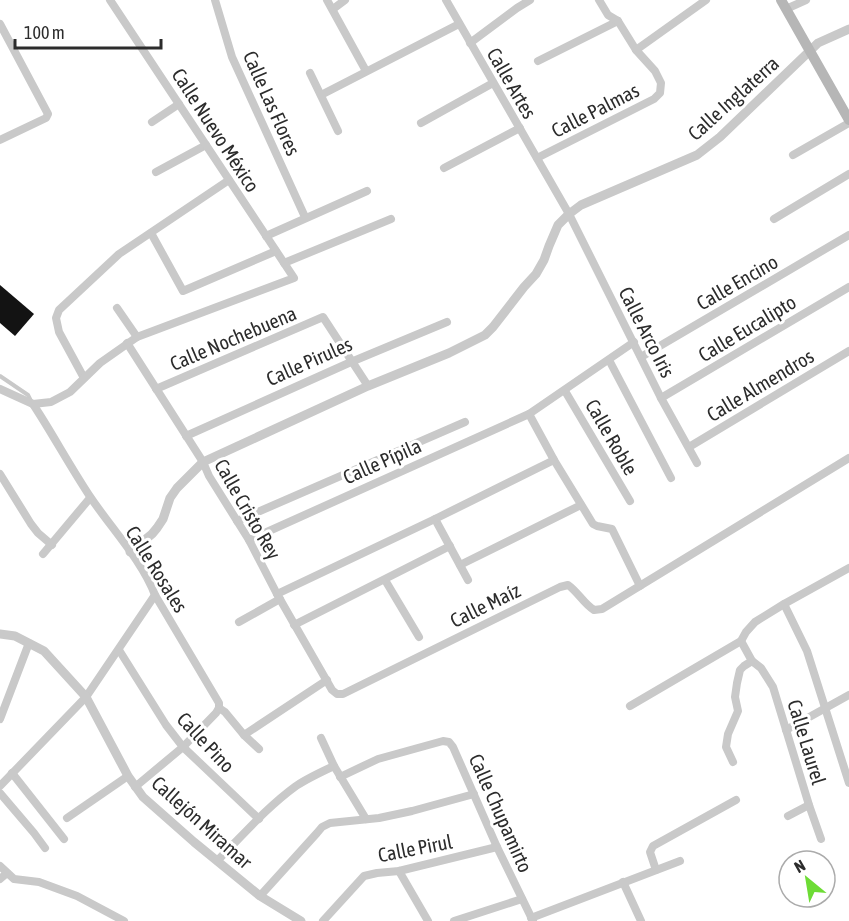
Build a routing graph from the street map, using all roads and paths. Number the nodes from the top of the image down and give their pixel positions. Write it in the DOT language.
graph roads {
  1 [pos="110,0"];
  2 [pos="215,0"];
  3 [pos="327,0"];
  4 [pos="345,0"];
  5 [pos="447,0"];
  6 [pos="530,0"];
  7 [pos="599,0"];
  8 [pos="706,0"];
  9 [pos="806,0"];
  10 [pos="784,5"];
  11 [pos="333,9"];
  12 [pos="618,21"];
  13 [pos="0,24"];
  14 [pos="459,24"];
  15 [pos="849,29"];
  16 [pos="470,43"];
  17 [pos="636,50"];
  18 [pos="810,51"];
  19 [pos="538,61"];
  20 [pos="366,71"];
  21 [pos="310,73"];
  22 [pos="493,83"];
  23 [pos="321,95"];
  24 [pos="178,104"];
  25 [pos="849,122"];
  26 [pos="152,123"];
  27 [pos="421,123"];
  28 [pos="520,128"];
  29 [pos="338,131"];
  30 [pos="0,140"];
  31 [pos="206,145"];
  32 [pos="793,155"];
  33 [pos="537,159"];
  34 [pos="444,168"];
  35 [pos="156,172"];
  36 [pos="849,174"];
  37 [pos="229,180"];
  38 [pos="367,190"];
  39 [pos="569,214"];
  40 [pos="305,218"];
  41 [pos="391,219"];
  42 [pos="774,219"];
  43 [pos="151,233"];
  44 [pos="849,235"];
  45 [pos="266,236"];
  46 [pos="276,251"];
  47 [pos="284,264"];
  48 [pos="849,287"];
  49 [pos="117,308"];
  50 [pos="447,322"];
  51 [pos="137,337"];
  52 [pos="634,342"];
  53 [pos="127,343"];
  54 [pos="849,351"];
  55 [pos="641,357"];
  56 [pos="609,360"];
  57 [pos="351,362"];
  58 [pos="0,376"];
  59 [pos="84,378"];
  60 [pos="368,386"];
  61 [pos="0,389"];
  62 [pos="156,389"];
  63 [pos="565,390"];
  64 [pos="661,398"];
  65 [pos="33,404"];
  66 [pos="529,414"];
  67 [pos="465,422"];
  68 [pos="186,436"];
  69 [pos="689,447"];
  70 [pos="849,458"];
  71 [pos="554,460"];
  72 [pos="203,462"];
  73 [pos="697,463"];
  74 [pos="0,474"];
  75 [pos="671,478"];
  76 [pos="90,498"];
  77 [pos="630,501"];
  78 [pos="581,506"];
  79 [pos="435,519"];
  80 [pos="237,521"];
  81 [pos="249,540"];
  82 [pos="52,545"];
  83 [pos="450,546"];
  84 [pos="130,552"];
  85 [pos="43,554"];
  86 [pos="460,565"];
  87 [pos="849,568"];
  88 [pos="385,580"];
  89 [pos="468,580"];
  90 [pos="640,586"];
  91 [pos="155,595"];
  92 [pos="278,596"];
  93 [pos="784,604"];
  94 [pos="239,622"];
  95 [pos="294,625"];
  96 [pos="0,634"];
  97 [pos="419,637"];
  98 [pos="741,641"];
  99 [pos="29,643"];
  100 [pos="118,650"];
  101 [pos="752,661"];
  102 [pos="327,680"];
  103 [pos="337,694"];
  104 [pos="849,695"];
  105 [pos="86,697"];
  106 [pos="630,706"];
  107 [pos="219,708"];
  108 [pos="824,709"];
  109 [pos="0,719"];
  110 [pos="786,730"];
  111 [pos="244,735"];
  112 [pos="321,738"];
  113 [pos="183,747"];
  114 [pos="259,749"];
  115 [pos="733,762"];
  116 [pos="333,766"];
  117 [pos="12,773"];
  118 [pos="128,776"];
  119 [pos="340,777"];
  120 [pos="849,783"];
  121 [pos="0,786"];
  122 [pos="135,787"];
  123 [pos="0,793"];
  124 [pos="474,794"];
  125 [pos="736,800"];
  126 [pos="809,805"];
  127 [pos="789,816"];
  128 [pos="67,818"];
  129 [pos="259,819"];
  130 [pos="366,819"];
  131 [pos="64,839"];
  132 [pos="821,839"];
  133 [pos="497,847"];
  134 [pos="45,848"];
  135 [pos="217,861"];
  136 [pos="680,861"];
  137 [pos="0,866"];
  138 [pos="656,870"];
  139 [pos="399,871"];
  140 [pos="7,873"];
  141 [pos="0,879"];
  142 [pos="623,882"];
  143 [pos="260,896"];
  144 [pos="522,899"];
  145 [pos="532,919"];
  146 [pos="124,921"];
  147 [pos="301,921"];
  148 [pos="323,921"];
  149 [pos="428,921"];
  150 [pos="454,921"];
  151 [pos="642,921"];
  1 -- 24 [label="street, Calle Nuevo México"];
  2 -- 40 [label="street, Calle Las Flores"];
  3 -- 11 [label="street"];
  4 -- 11 [label="street"];
  5 -- 14 [label="street, Calle Artes"];
  6 -- 16 [label="street"];
  7 -- 12 [label="street, Calle Palmas"];
  8 -- 17 [label="street"];
  9 -- 10 [label="street"];
  10 -- 18 [label="main road"];
  11 -- 20 [label="street"];
  12 -- 17 [label="street, Calle Palmas"];
  12 -- 19 [label="street"];
  13 -- 30 [label="street"];
  14 -- 16 [label="street, Calle Artes"];
  14 -- 20 [label="street"];
  15 -- 18 [label="street, Calle Inglaterra"];
  16 -- 22 [label="street, Calle Artes"];
  17 -- 33 [label="street, Calle Palmas"];
  18 -- 25 [label="main road"];
  18 -- 39 [label="street, Calle Inglaterra"];
  20 -- 23 [label="street"];
  21 -- 23 [label="street"];
  22 -- 27 [label="street"];
  22 -- 28 [label="street, Calle Artes"];
  23 -- 29 [label="street"];
  24 -- 26 [label="street"];
  24 -- 31 [label="street, Calle Nuevo México"];
  25 -- 32 [label="street"];
  28 -- 33 [label="street, Calle Artes"];
  28 -- 34 [label="street"];
  31 -- 35 [label="street"];
  31 -- 37 [label="street, Calle Nuevo México"];
  33 -- 39 [label="street, Calle Artes"];
  36 -- 42 [label="street"];
  37 -- 43 [label="street"];
  37 -- 45 [label="street, Calle Nuevo México"];
  38 -- 40 [label="street"];
  39 -- 52 [label="street, Calle Arco Iris"];
  39 -- 60 [label="street"];
  40 -- 45 [label="street"];
  41 -- 47 [label="street"];
  43 -- 46 [label="street"];
  43 -- 59 [label="street"];
  44 -- 55 [label="street, Calle Encino"];
  45 -- 46 [label="street, Calle Nuevo México"];
  46 -- 47 [label="street, Calle Nuevo México"];
  47 -- 51 [label="street, Calle Nuevo México"];
  48 -- 64 [label="street, Calle Eucalipto"];
  49 -- 51 [label="street"];
  50 -- 57 [label="street, Calle Pirules"];
  51 -- 53 [label="street"];
  52 -- 55 [label="street, Calle Arco Iris"];
  52 -- 56 [label="street, Calle Pípila"];
  53 -- 59 [label="street"];
  53 -- 62 [label="street, Calle Cristo Rey"];
  54 -- 69 [label="street, Calle Almendros"];
  55 -- 64 [label="street, Calle Arco Iris"];
  56 -- 63 [label="street, Calle Pípila"];
  56 -- 75 [label="street"];
  57 -- 60 [label="street"];
  57 -- 62 [label="street, Calle Nochebuena"];
  57 -- 68 [label="street, Calle Pirules"];
  58 -- 65 [label="lane"];
  59 -- 65 [label="street"];
  60 -- 72 [label="street"];
  61 -- 65 [label="street"];
  62 -- 68 [label="street, Calle Cristo Rey"];
  63 -- 66 [label="street, Calle Pípila"];
  63 -- 77 [label="street, Calle Roble"];
  64 -- 69 [label="street, Calle Arco Iris"];
  65 -- 76 [label="street, Calle Rosales"];
  66 -- 71 [label="street"];
  66 -- 81 [label="street, Calle Pípila"];
  67 -- 80 [label="street"];
  68 -- 72 [label="street, Calle Cristo Rey"];
  69 -- 73 [label="street, Calle Arco Iris"];
  70 -- 90 [label="street"];
  71 -- 78 [label="street"];
  71 -- 79 [label="street"];
  72 -- 80 [label="street, Calle Cristo Rey"];
  72 -- 84 [label="street"];
  74 -- 82 [label="street"];
  76 -- 82 [label="street"];
  76 -- 84 [label="street, Calle Rosales"];
  78 -- 86 [label="street"];
  78 -- 90 [label="street"];
  79 -- 83 [label="street"];
  79 -- 92 [label="street"];
  80 -- 81 [label="street, Calle Cristo Rey"];
  81 -- 92 [label="street, Calle Cristo Rey"];
  82 -- 85 [label="street"];
  83 -- 86 [label="street"];
  83 -- 88 [label="street"];
  84 -- 91 [label="street, Calle Rosales"];
  86 -- 89 [label="street"];
  87 -- 93 [label="street"];
  88 -- 95 [label="street"];
  88 -- 97 [label="street"];
  90 -- 103 [label="street, Calle Maíz"];
  91 -- 100 [label="street"];
  91 -- 107 [label="street, Calle Rosales"];
  92 -- 94 [label="street"];
  92 -- 95 [label="street, Calle Cristo Rey"];
  93 -- 98 [label="street"];
  93 -- 108 [label="street"];
  95 -- 102 [label="street, Calle Cristo Rey"];
  96 -- 99 [label="street, Callejón Miramar"];
  98 -- 101 [label="street, Calle Laurel"];
  98 -- 106 [label="street"];
  99 -- 105 [label="street, Callejón Miramar"];
  99 -- 109 [label="street"];
  100 -- 105 [label="street"];
  100 -- 113 [label="street, Calle Pino"];
  101 -- 110 [label="street, Calle Laurel"];
  101 -- 115 [label="street"];
  102 -- 103 [label="street, Calle Cristo Rey"];
  102 -- 111 [label="street"];
  104 -- 108 [label="street"];
  105 -- 117 [label="street"];
  105 -- 118 [label="street, Callejón Miramar"];
  107 -- 111 [label="street, Calle Rosales"];
  107 -- 113 [label="street"];
  108 -- 110 [label="street"];
  108 -- 120 [label="street"];
  110 -- 126 [label="street, Calle Laurel"];
  111 -- 114 [label="street, Calle Rosales"];
  112 -- 116 [label="street"];
  113 -- 122 [label="street"];
  113 -- 129 [label="street, Calle Pino"];
  116 -- 119 [label="street"];
  116 -- 129 [label="street"];
  117 -- 121 [label="street"];
  117 -- 131 [label="street"];
  118 -- 122 [label="street, Callejón Miramar"];
  118 -- 128 [label="street"];
  119 -- 124 [label="street, Calle Chupamirto"];
  119 -- 130 [label="street"];
  122 -- 135 [label="street, Callejón Miramar"];
  123 -- 134 [label="street"];
  124 -- 130 [label="street"];
  124 -- 133 [label="street, Calle Chupamirto"];
  125 -- 138 [label="street"];
  126 -- 127 [label="street"];
  126 -- 132 [label="street, Calle Laurel"];
  129 -- 135 [label="street"];
  130 -- 143 [label="street"];
  133 -- 139 [label="street, Calle Pirul"];
  133 -- 144 [label="street, Calle Chupamirto"];
  135 -- 143 [label="street, Callejón Miramar"];
  136 -- 138 [label="street"];
  137 -- 140 [label="street"];
  138 -- 142 [label="street"];
  139 -- 148 [label="street, Calle Pirul"];
  139 -- 149 [label="street"];
  140 -- 141 [label="street"];
  140 -- 146 [label="street"];
  142 -- 145 [label="street"];
  142 -- 151 [label="street"];
  143 -- 147 [label="street, Callejón Miramar"];
  144 -- 145 [label="street"];
  144 -- 150 [label="street, Calle Chupamirto"];
}
